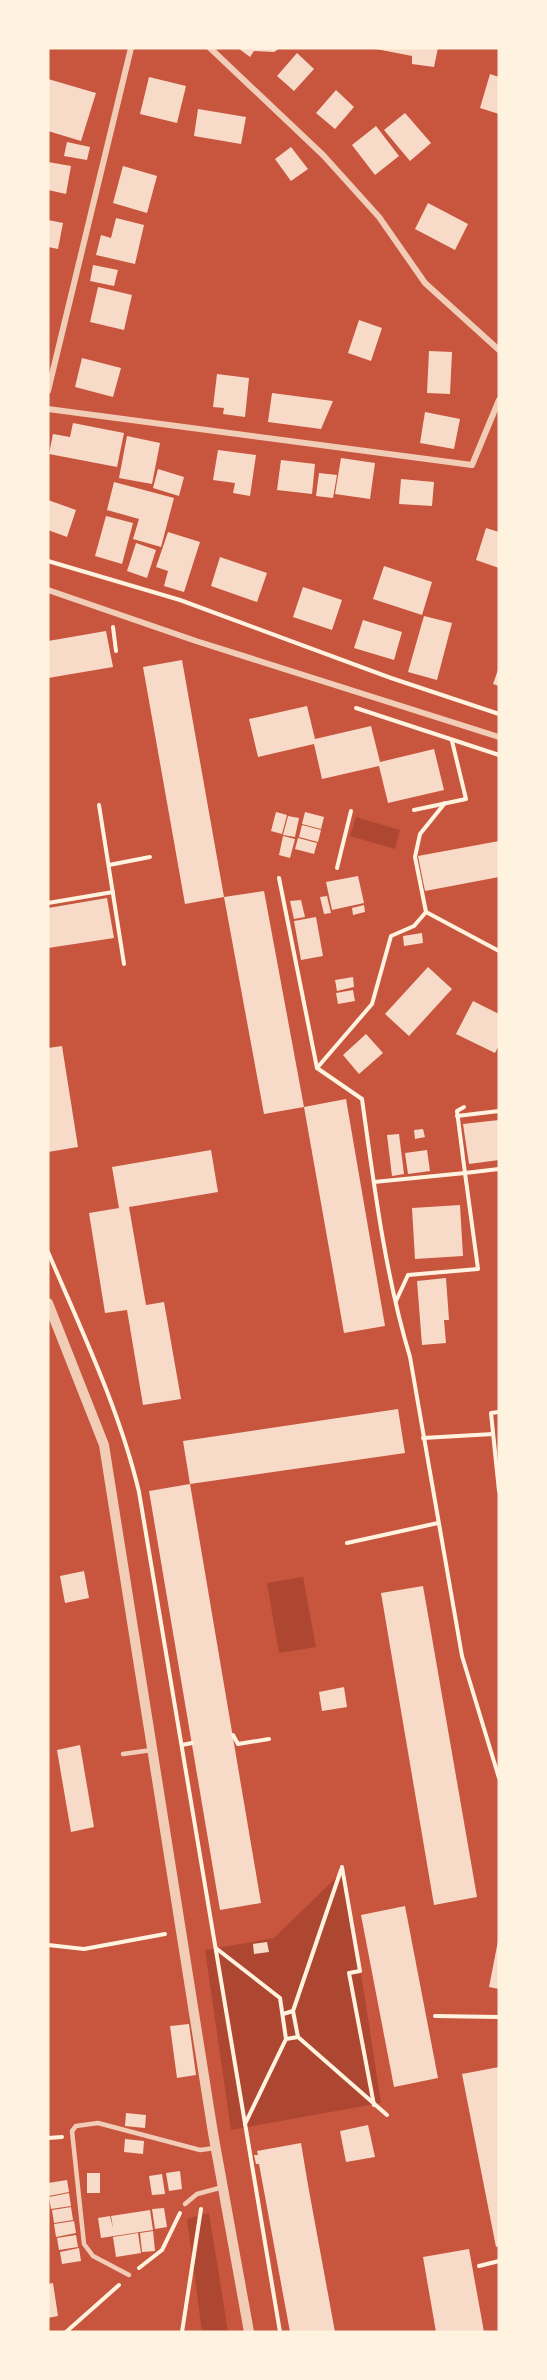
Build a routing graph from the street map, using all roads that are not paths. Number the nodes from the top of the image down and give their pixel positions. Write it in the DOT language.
graph roads {
  1 [pos="131,48"];
  2 [pos="210,48"];
  3 [pos="499,350"];
  4 [pos="48,391"];
  5 [pos="499,400"];
  6 [pos="48,409"];
  7 [pos="48,590"];
  8 [pos="499,737"];
  9 [pos="48,1303"];
  10 [pos="152,1750"];
  11 [pos="123,1754"];
  12 [pos="216,2148"];
  13 [pos="223,2187"];
  14 [pos="185,2204"];
  15 [pos="129,2275"];
  16 [pos="249,2332"];
  1 -- 4 [label="street"];
  2 -- 3 [label="street"];
  5 -- 6 [label="street"];
  7 -- 8 [label="street"];
  9 -- 10 [label="street"];
  10 -- 11 [label="lane"];
  10 -- 12 [label="street"];
  12 -- 13 [label="street"];
  12 -- 15 [label="lane"];
  13 -- 14 [label="lane"];
  13 -- 16 [label="street"];
}
